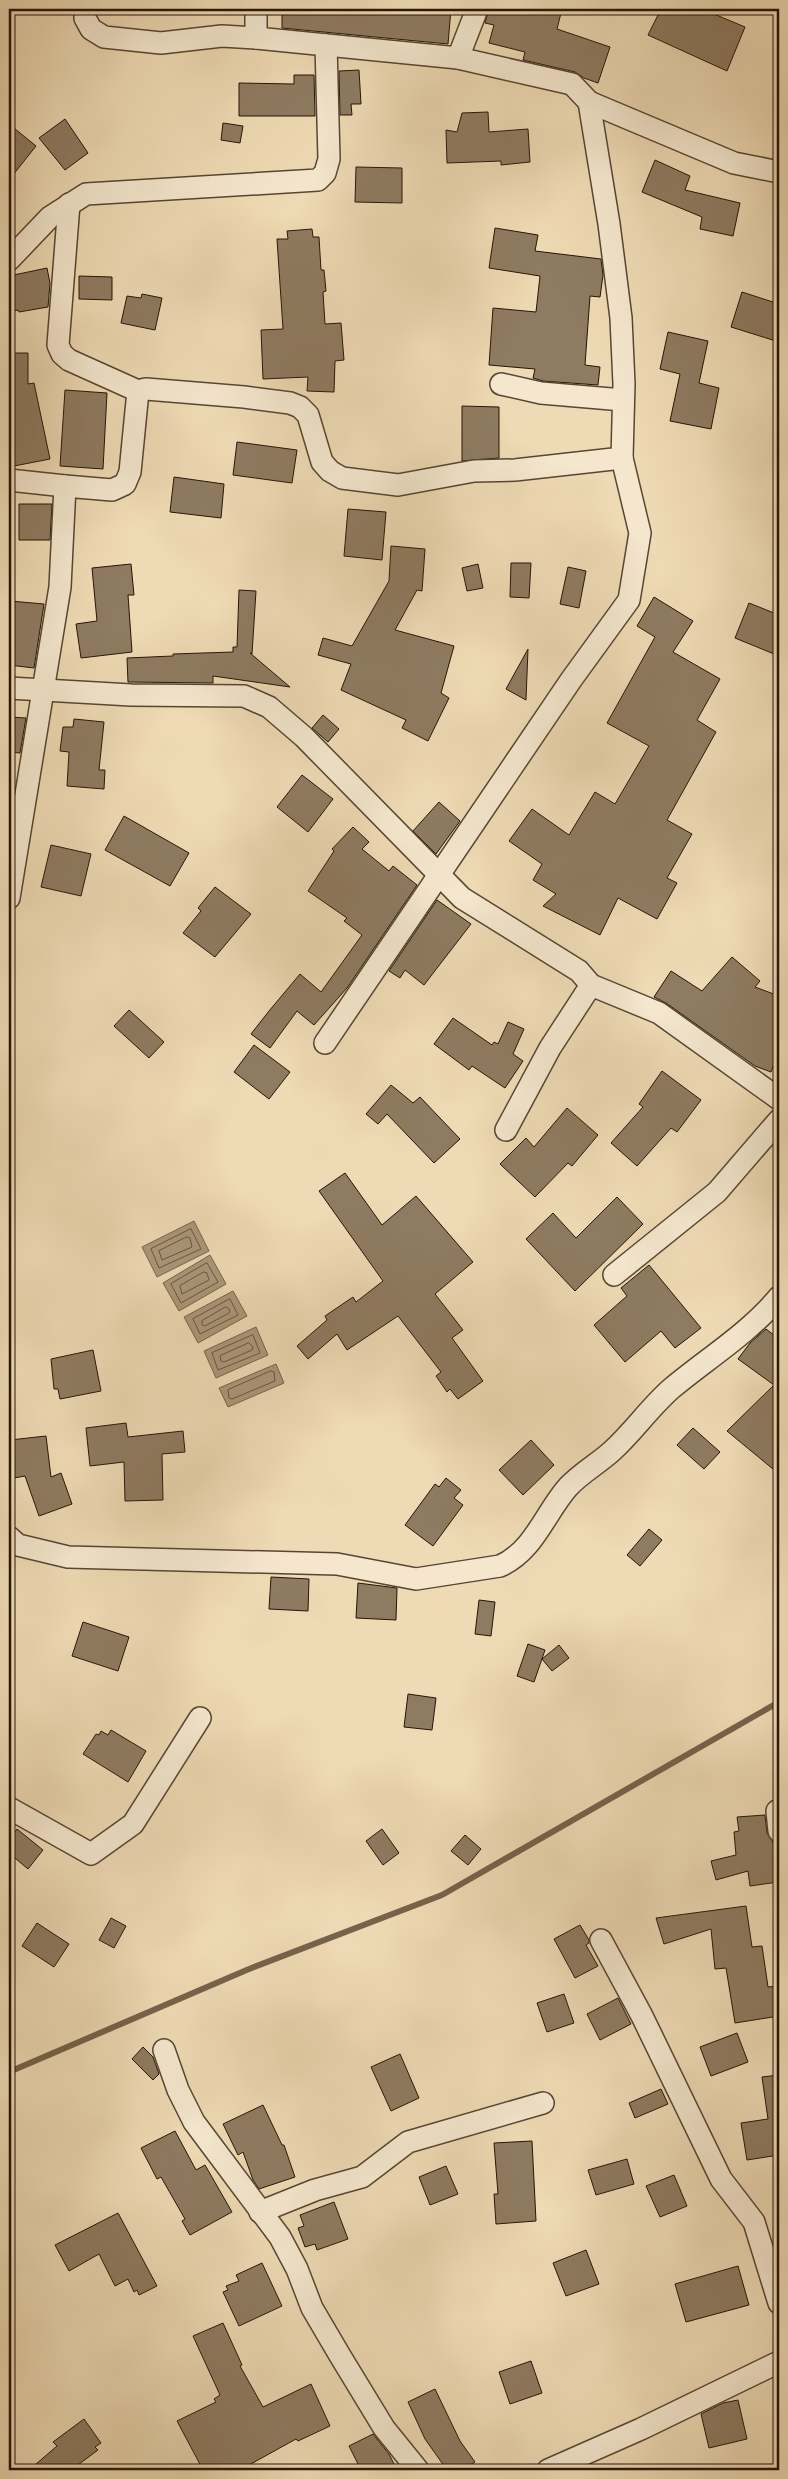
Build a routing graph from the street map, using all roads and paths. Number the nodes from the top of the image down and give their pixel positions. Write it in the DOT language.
graph roads {
  1 [pos="85,9"];
  2 [pos="256,9"];
  3 [pos="477,9"];
  4 [pos="256,38"];
  5 [pos="326,44"];
  6 [pos="458,58"];
  7 [pos="589,102"];
  8 [pos="779,172"];
  9 [pos="69,204"];
  10 [pos="9,260"];
  11 [pos="501,384"];
  12 [pos="138,391"];
  13 [pos="623,400"];
  14 [pos="622,458"];
  15 [pos="9,480"];
  16 [pos="66,486"];
  17 [pos="9,688"];
  18 [pos="41,691"];
  19 [pos="440,877"];
  20 [pos="9,898"];
  21 [pos="590,985"];
  22 [pos="325,1044"];
  23 [pos="779,1099"];
  24 [pos="779,1120"];
  25 [pos="506,1130"];
  26 [pos="614,1275"];
  27 [pos="779,1297"];
  28 [pos="9,1537"];
  29 [pos="200,1718"];
  30 [pos="9,1808"];
  31 [pos="600,1940"];
  32 [pos="164,2050"];
  33 [pos="543,2102"];
  34 [pos="260,2212"];
  35 [pos="779,2303"];
  36 [pos="779,2362"];
  37 [pos="418,2470"];
  38 [pos="551,2470"];
  1 -- 4 [label="street"];
  2 -- 4 [label="street"];
  3 -- 6 [label="street"];
  4 -- 5 [label="street"];
  5 -- 6 [label="street"];
  5 -- 9 [label="street"];
  6 -- 7 [label="street"];
  7 -- 8 [label="street"];
  7 -- 13 [label="street"];
  9 -- 10 [label="street"];
  9 -- 12 [label="street"];
  11 -- 13 [label="street"];
  12 -- 14 [label="street"];
  12 -- 16 [label="street"];
  13 -- 14 [label="street"];
  14 -- 19 [label="street"];
  15 -- 16 [label="street"];
  16 -- 18 [label="street"];
  17 -- 18 [label="street"];
  18 -- 19 [label="street"];
  18 -- 20 [label="street"];
  19 -- 21 [label="street"];
  19 -- 22 [label="street"];
  21 -- 23 [label="street"];
  21 -- 25 [label="street"];
  24 -- 26 [label="street"];
  27 -- 28 [label="street"];
  29 -- 30 [label="street"];
  31 -- 35 [label="street"];
  32 -- 34 [label="street"];
  33 -- 34 [label="street"];
  34 -- 37 [label="street"];
  36 -- 38 [label="street"];
}
